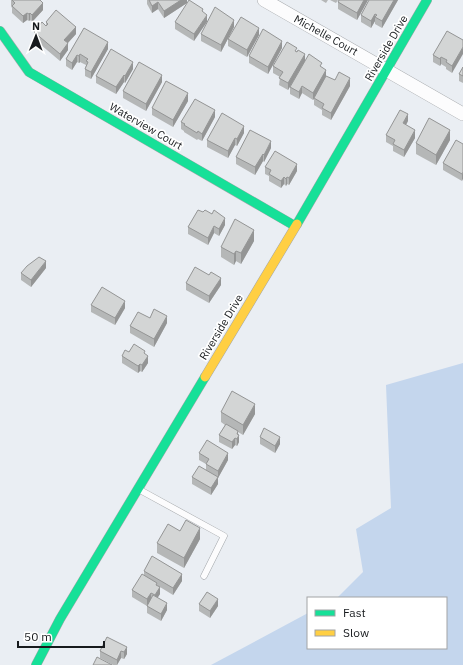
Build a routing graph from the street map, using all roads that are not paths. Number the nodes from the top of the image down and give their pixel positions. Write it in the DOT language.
graph roads {
  1 [pos="264,0"];
  2 [pos="427,0"];
  3 [pos="0,31"];
  4 [pos="387,70"];
  5 [pos="463,114"];
  6 [pos="295,226"];
  7 [pos="138,489"];
  8 [pos="204,576"];
  9 [pos="36,665"];
  1 -- 4 [label="street, Michelle Court"];
  2 -- 4 [label="main road, Riverside Drive"];
  3 -- 6 [label="main road, Waterview Court"];
  4 -- 5 [label="street, Michelle Court"];
  4 -- 6 [label="main road, Riverside Drive"];
  6 -- 7 [label="main road, Riverside Drive"];
  7 -- 8 [label="lane"];
  7 -- 9 [label="main road, Riverside Drive"];
}
